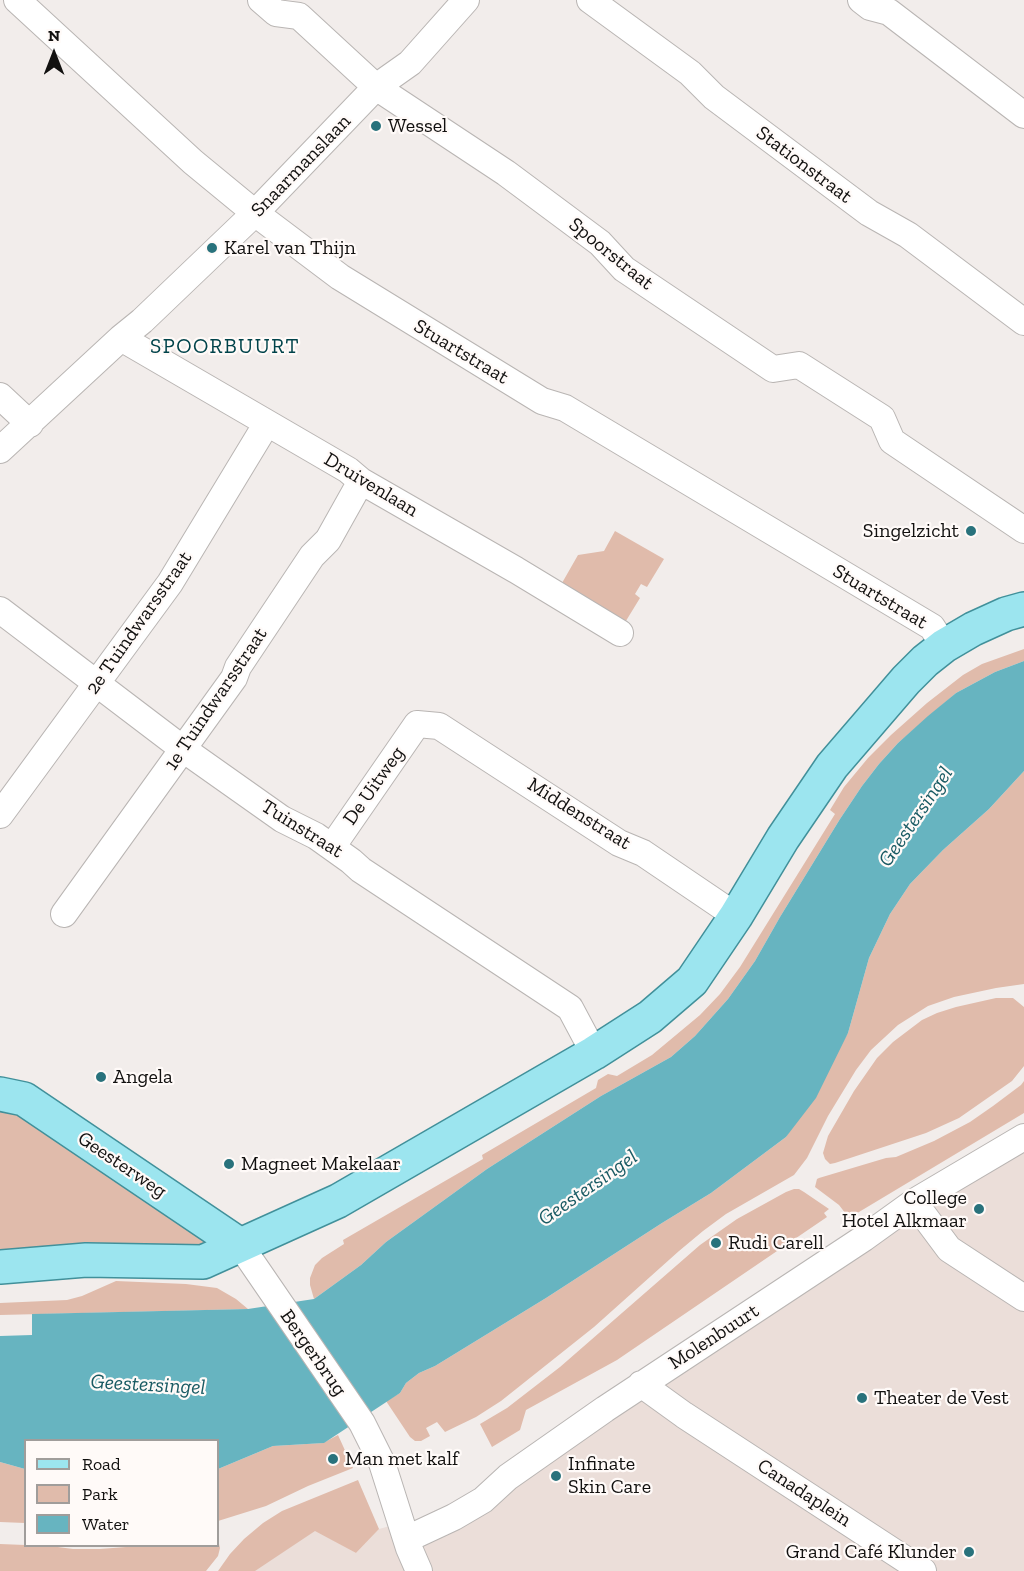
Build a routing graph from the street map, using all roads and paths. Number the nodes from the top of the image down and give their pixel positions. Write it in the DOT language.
graph roads {
  1 [pos="17,0"];
  2 [pos="261,0"];
  3 [pos="465,0"];
  4 [pos="590,0"];
  5 [pos="861,0"];
  6 [pos="376,87"];
  7 [pos="1024,115"];
  8 [pos="255,213"];
  9 [pos="1024,322"];
  10 [pos="121,338"];
  11 [pos="0,396"];
  12 [pos="267,423"];
  13 [pos="30,424"];
  14 [pos="0,450"];
  15 [pos="361,481"];
  16 [pos="1024,530"];
  17 [pos="1024,609"];
  18 [pos="0,610"];
  19 [pos="620,633"];
  20 [pos="944,646"];
  21 [pos="97,683"];
  22 [pos="417,724"];
  23 [pos="183,749"];
  24 [pos="0,815"];
  25 [pos="332,847"];
  26 [pos="64,914"];
  27 [pos="736,916"];
  28 [pos="594,1053"];
  29 [pos="0,1094"];
  30 [pos="1024,1137"];
  31 [pos="914,1202"];
  32 [pos="240,1245"];
  33 [pos="0,1267"];
  34 [pos="1024,1298"];
  35 [pos="641,1384"];
  36 [pos="407,1539"];
  37 [pos="419,1571"];
  38 [pos="922,1571"];
  1 -- 8 [label="street, Stuartstraat"];
  2 -- 6 [label="street, Spoorstraat"];
  3 -- 6 [label="street, Snaarmanslaan"];
  4 -- 9 [label="street, Stationstraat"];
  5 -- 7 [label="street"];
  6 -- 8 [label="street, Snaarmanslaan"];
  6 -- 16 [label="street, Spoorstraat"];
  8 -- 10 [label="street, Snaarmanslaan"];
  8 -- 20 [label="street, Stuartstraat"];
  10 -- 12 [label="street, Druivenlaan"];
  10 -- 13 [label="street, Snaarmanslaan"];
  11 -- 13 [label="street"];
  12 -- 15 [label="street, Druivenlaan"];
  12 -- 21 [label="street, 2e Tuindwarsstraat"];
  13 -- 14 [label="street, Snaarmanslaan"];
  15 -- 19 [label="street, Druivenlaan"];
  15 -- 23 [label="street, 1e Tuindwarsstraat"];
  17 -- 20 [label="main road"];
  18 -- 21 [label="street, Tuinstraat"];
  20 -- 27 [label="main road"];
  21 -- 23 [label="street, Tuinstraat"];
  21 -- 24 [label="street, 2e Tuindwarsstraat"];
  22 -- 25 [label="street, De Uitweg"];
  22 -- 27 [label="street, Middenstraat"];
  23 -- 25 [label="street, Tuinstraat"];
  23 -- 26 [label="street, 1e Tuindwarsstraat"];
  25 -- 28 [label="street, Tuinstraat"];
  27 -- 28 [label="main road"];
  28 -- 32 [label="main road"];
  29 -- 32 [label="main road, Geesterweg"];
  30 -- 31 [label="street, Molenbuurt"];
  31 -- 34 [label="street"];
  31 -- 35 [label="street, Molenbuurt"];
  32 -- 33 [label="main road"];
  32 -- 36 [label="street, Bergerbrug"];
  35 -- 36 [label="street, Molenbuurt"];
  35 -- 38 [label="street, Canadaplein"];
  36 -- 37 [label="street, Bergerbrug"];
}
